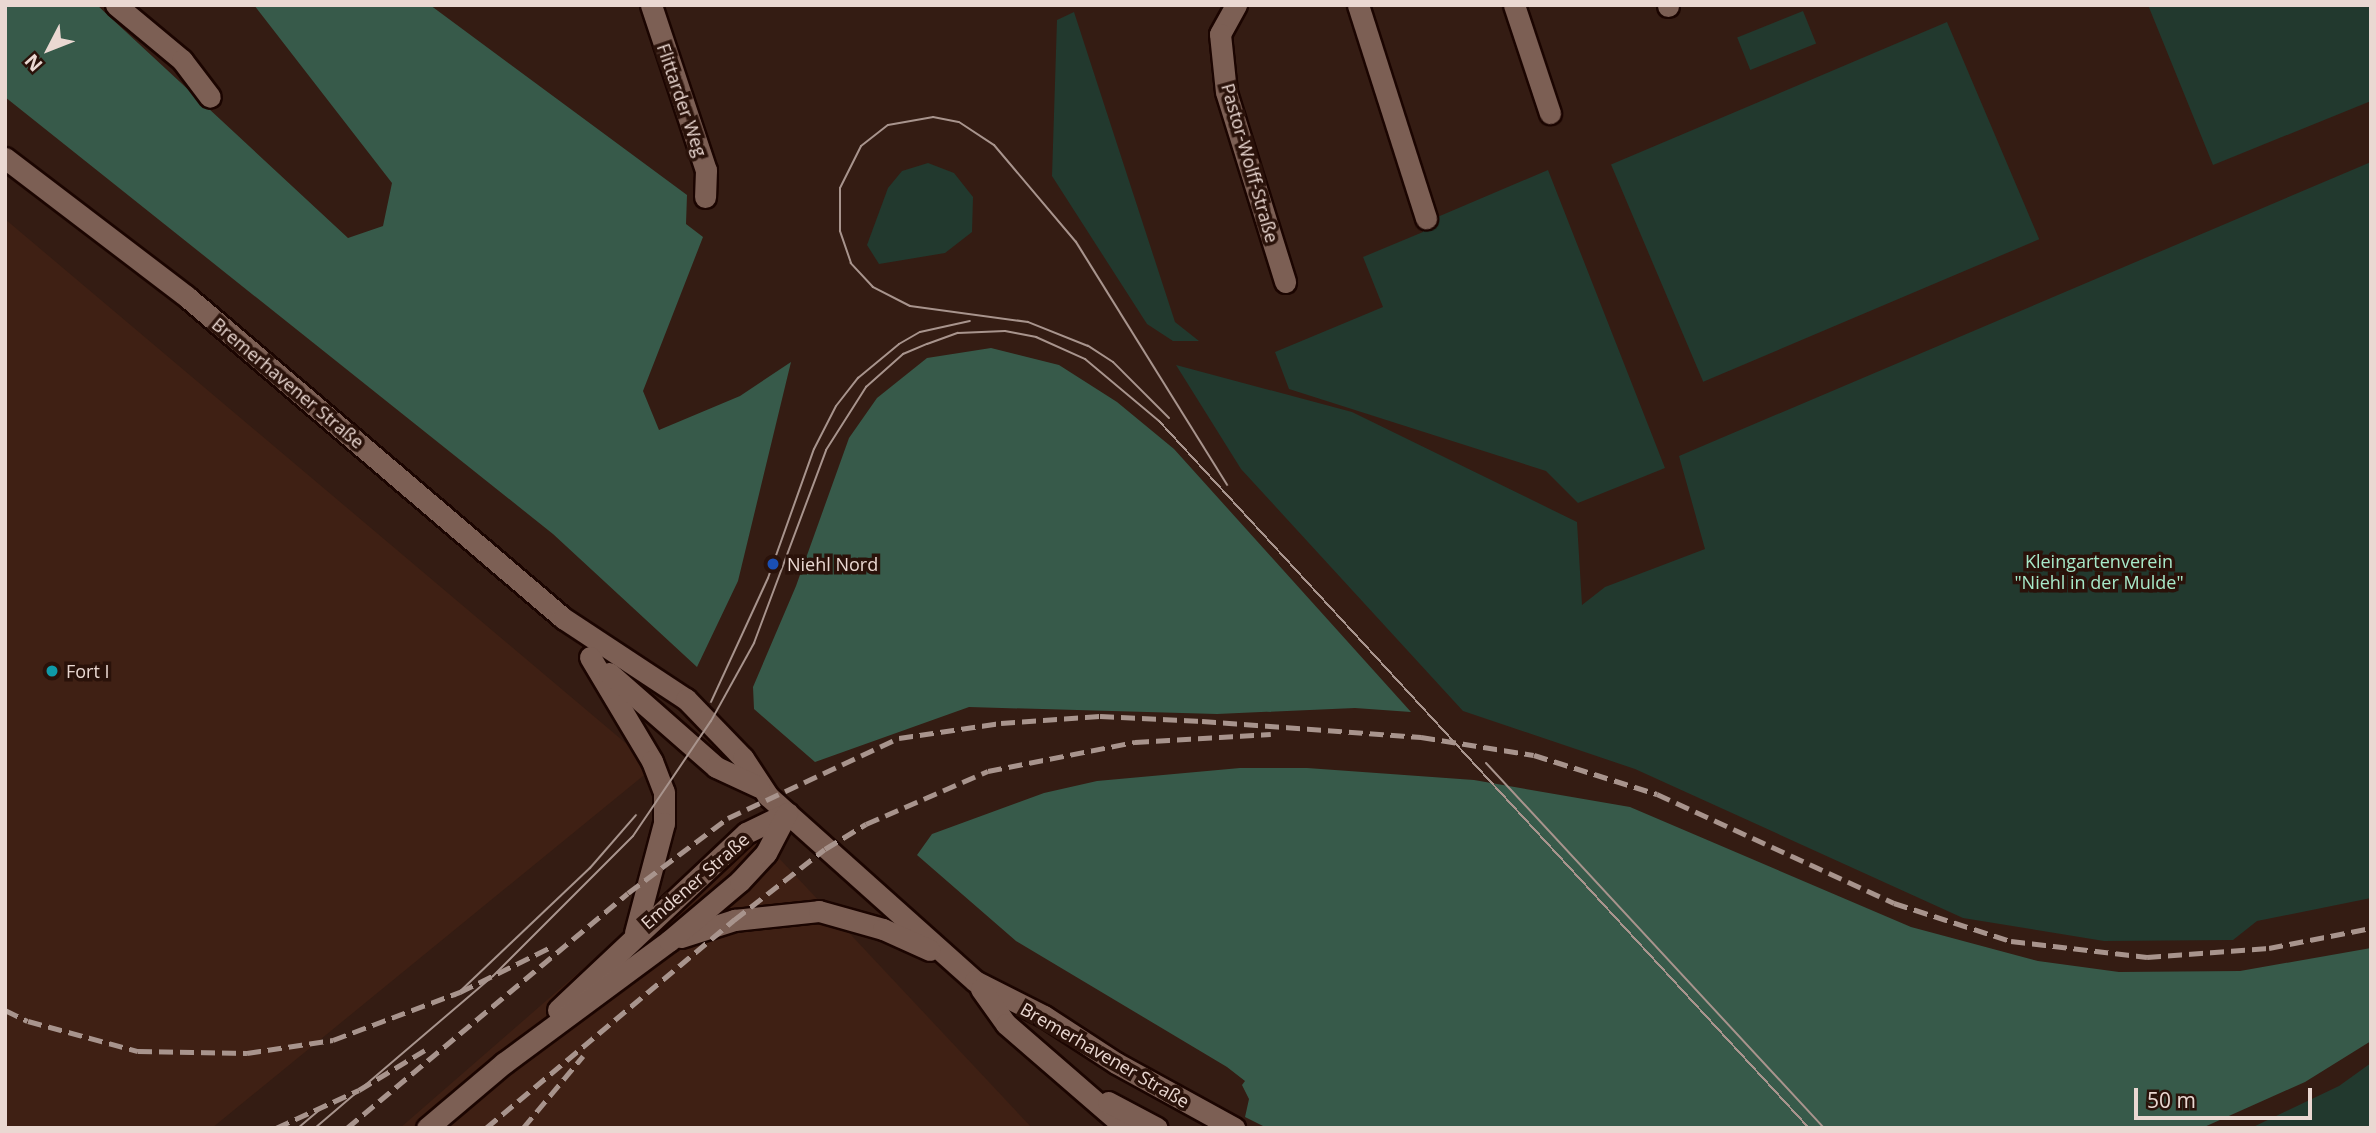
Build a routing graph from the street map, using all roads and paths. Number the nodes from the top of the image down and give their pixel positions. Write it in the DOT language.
graph roads {
  1 [pos="116,5"];
  2 [pos="650,5"];
  3 [pos="1236,5"];
  4 [pos="1358,5"];
  5 [pos="1514,5"];
  6 [pos="210,97"];
  7 [pos="1550,113"];
  8 [pos="5,158"];
  9 [pos="705,197"];
  10 [pos="1426,218"];
  11 [pos="1285,282"];
  12 [pos="563,618"];
  13 [pos="590,657"];
  14 [pos="759,787"];
  15 [pos="787,813"];
  16 [pos="635,933"];
  17 [pos="669,941"];
  18 [pos="954,962"];
  19 [pos="975,981"];
  20 [pos="504,1063"];
  21 [pos="1085,1090"];
  22 [pos="426,1128"];
  23 [pos="1126,1128"];
  24 [pos="1157,1128"];
  25 [pos="1234,1128"];
  1 -- 6 [label="street"];
  2 -- 9 [label="street, Flittarder Weg"];
  3 -- 11 [label="street, Pastor-Wolff-Straße"];
  4 -- 10 [label="street"];
  5 -- 7 [label="street"];
  8 -- 12 [label="street, Bremerhavener Straße"];
  12 -- 13 [label="street, Bremerhavener Straße"];
  12 -- 14 [label="street, Bremerhavener Straße"];
  13 -- 14 [label="street, Bremerhavener Straße"];
  13 -- 16 [label="street, Emdener Straße"];
  14 -- 15 [label="street, Bremerhavener Straße"];
  15 -- 16 [label="street, Emdener Straße"];
  15 -- 17 [label="street, Emdener Straße"];
  15 -- 18 [label="street, Bremerhavener Straße"];
  16 -- 20 [label="street, Emdener Straße"];
  17 -- 18 [label="street, Emdener Straße"];
  17 -- 20 [label="street, Emdener Straße"];
  18 -- 19 [label="street, Bremerhavener Straße"];
  19 -- 21 [label="street, Bremerhavener Straße"];
  19 -- 25 [label="street, Bremerhavener Straße"];
  20 -- 22 [label="street, Emdener Straße"];
  21 -- 23 [label="street, Bremerhavener Straße"];
  21 -- 24 [label="street, Bremerhavener Straße"];
}
